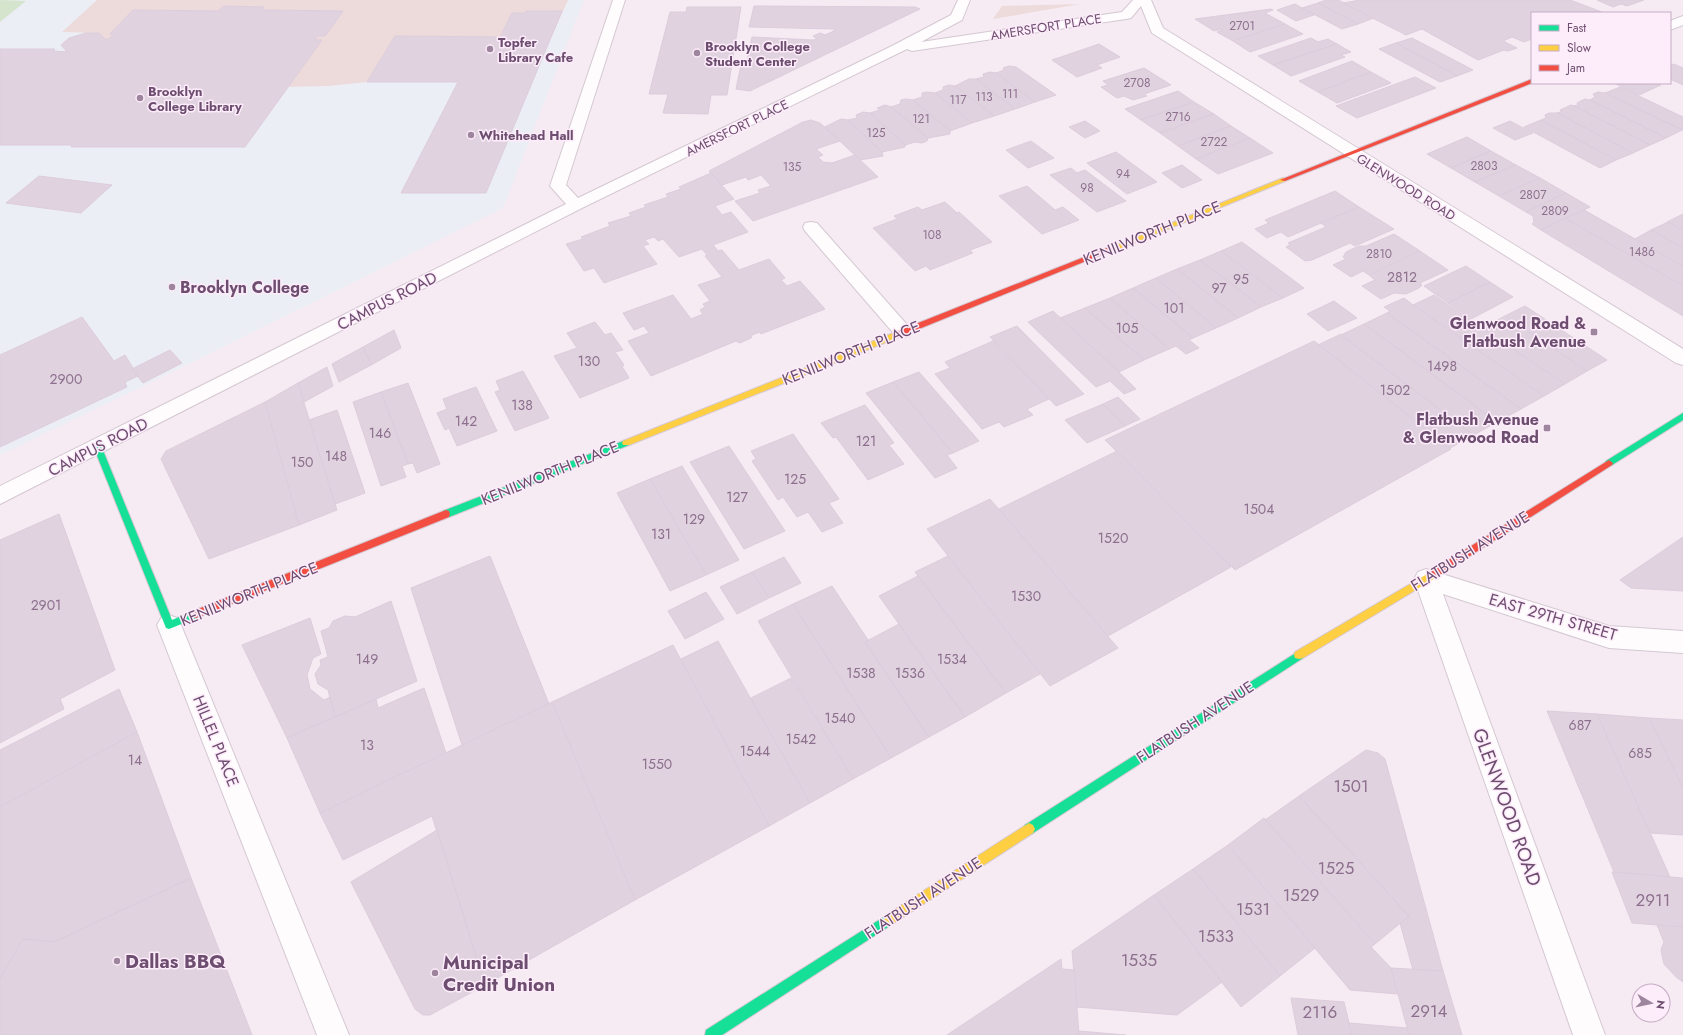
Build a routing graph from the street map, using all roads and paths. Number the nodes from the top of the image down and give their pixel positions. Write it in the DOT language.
graph roads {
  1 [pos="619,0"];
  2 [pos="964,0"];
  3 [pos="1140,0"];
  4 [pos="1145,0"];
  5 [pos="1683,20"];
  6 [pos="1671,26"];
  7 [pos="897,49"];
  8 [pos="1531,81"];
  9 [pos="1352,153"];
  10 [pos="576,205"];
  11 [pos="811,227"];
  12 [pos="903,332"];
  13 [pos="1683,358"];
  14 [pos="1683,416"];
  15 [pos="98,448"];
  16 [pos="0,496"];
  17 [pos="1426,579"];
  18 [pos="169,625"];
  19 [pos="1683,642"];
  20 [pos="333,1035"];
  21 [pos="710,1035"];
  22 [pos="1589,1035"];
  1 -- 10 [label="street"];
  2 -- 7 [label="street, AMERSFORT PLACE"];
  3 -- 7 [label="street, AMERSFORT PLACE"];
  4 -- 9 [label="street, GLENWOOD ROAD"];
  5 -- 6 [label="street"];
  7 -- 10 [label="street, AMERSFORT PLACE"];
  8 -- 9 [label="street, KENILWORTH PLACE"];
  9 -- 12 [label="street, KENILWORTH PLACE"];
  9 -- 13 [label="street, GLENWOOD ROAD"];
  10 -- 15 [label="street, CAMPUS ROAD"];
  11 -- 12 [label="street"];
  12 -- 18 [label="street, KENILWORTH PLACE"];
  14 -- 17 [label="street, FLATBUSH AVENUE"];
  15 -- 16 [label="street, CAMPUS ROAD"];
  15 -- 18 [label="street, HILLEL PLACE"];
  17 -- 19 [label="street, EAST 29TH STREET"];
  17 -- 21 [label="street, FLATBUSH AVENUE"];
  17 -- 22 [label="street, GLENWOOD ROAD"];
  18 -- 20 [label="street, HILLEL PLACE"];
}
